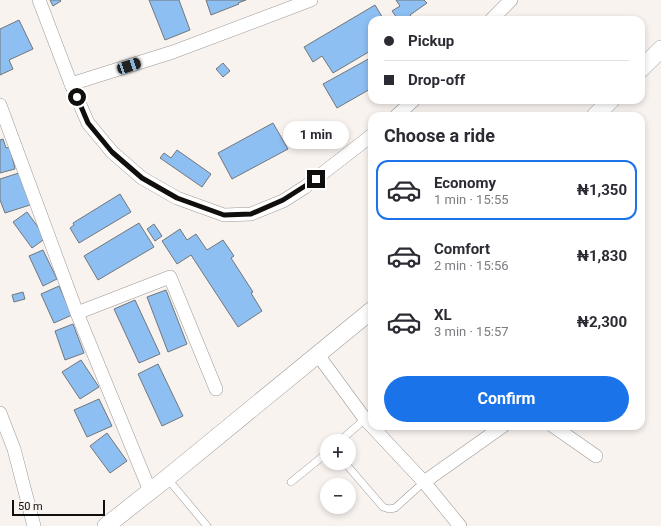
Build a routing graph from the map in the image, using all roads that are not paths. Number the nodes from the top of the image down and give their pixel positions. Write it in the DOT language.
graph roads {
  1 [pos="39,0"];
  2 [pos="311,0"];
  3 [pos="511,0"];
  4 [pos="495,16"];
  5 [pos="661,49"];
  6 [pos="645,65"];
  7 [pos="71,84"];
  8 [pos="410,104"];
  9 [pos="607,104"];
  10 [pos="0,105"];
  11 [pos="400,112"];
  12 [pos="599,112"];
  13 [pos="368,138"];
  14 [pos="77,313"];
  15 [pos="368,313"];
  16 [pos="318,355"];
  17 [pos="216,389"];
  18 [pos="0,412"];
  19 [pos="365,419"];
  20 [pos="368,422"];
  21 [pos="375,430"];
  22 [pos="497,430"];
  23 [pos="559,430"];
  24 [pos="348,434"];
  25 [pos="596,456"];
  26 [pos="320,459"];
  27 [pos="351,470"];
  28 [pos="167,478"];
  29 [pos="291,482"];
  30 [pos="424,482"];
  31 [pos="150,491"];
  32 [pos="34,526"];
  33 [pos="106,526"];
  34 [pos="207,526"];
  35 [pos="460,526"];
  1 -- 7 [label="street"];
  2 -- 7 [label="street"];
  3 -- 4 [label="street"];
  5 -- 6 [label="street"];
  7 -- 13 [label="street"];
  8 -- 11 [label="street"];
  9 -- 12 [label="street"];
  10 -- 14 [label="street"];
  14 -- 17 [label="street"];
  14 -- 31 [label="street"];
  15 -- 16 [label="street"];
  16 -- 19 [label="street"];
  16 -- 28 [label="street"];
  18 -- 32 [label="street"];
  19 -- 20 [label="street"];
  19 -- 24 [label="lane"];
  21 -- 30 [label="street"];
  22 -- 30 [label="street"];
  23 -- 25 [label="street"];
  26 -- 29 [label="lane"];
  27 -- 30 [label="lane"];
  28 -- 31 [label="street"];
  28 -- 34 [label="lane"];
  30 -- 35 [label="street"];
  31 -- 33 [label="street"];
}
